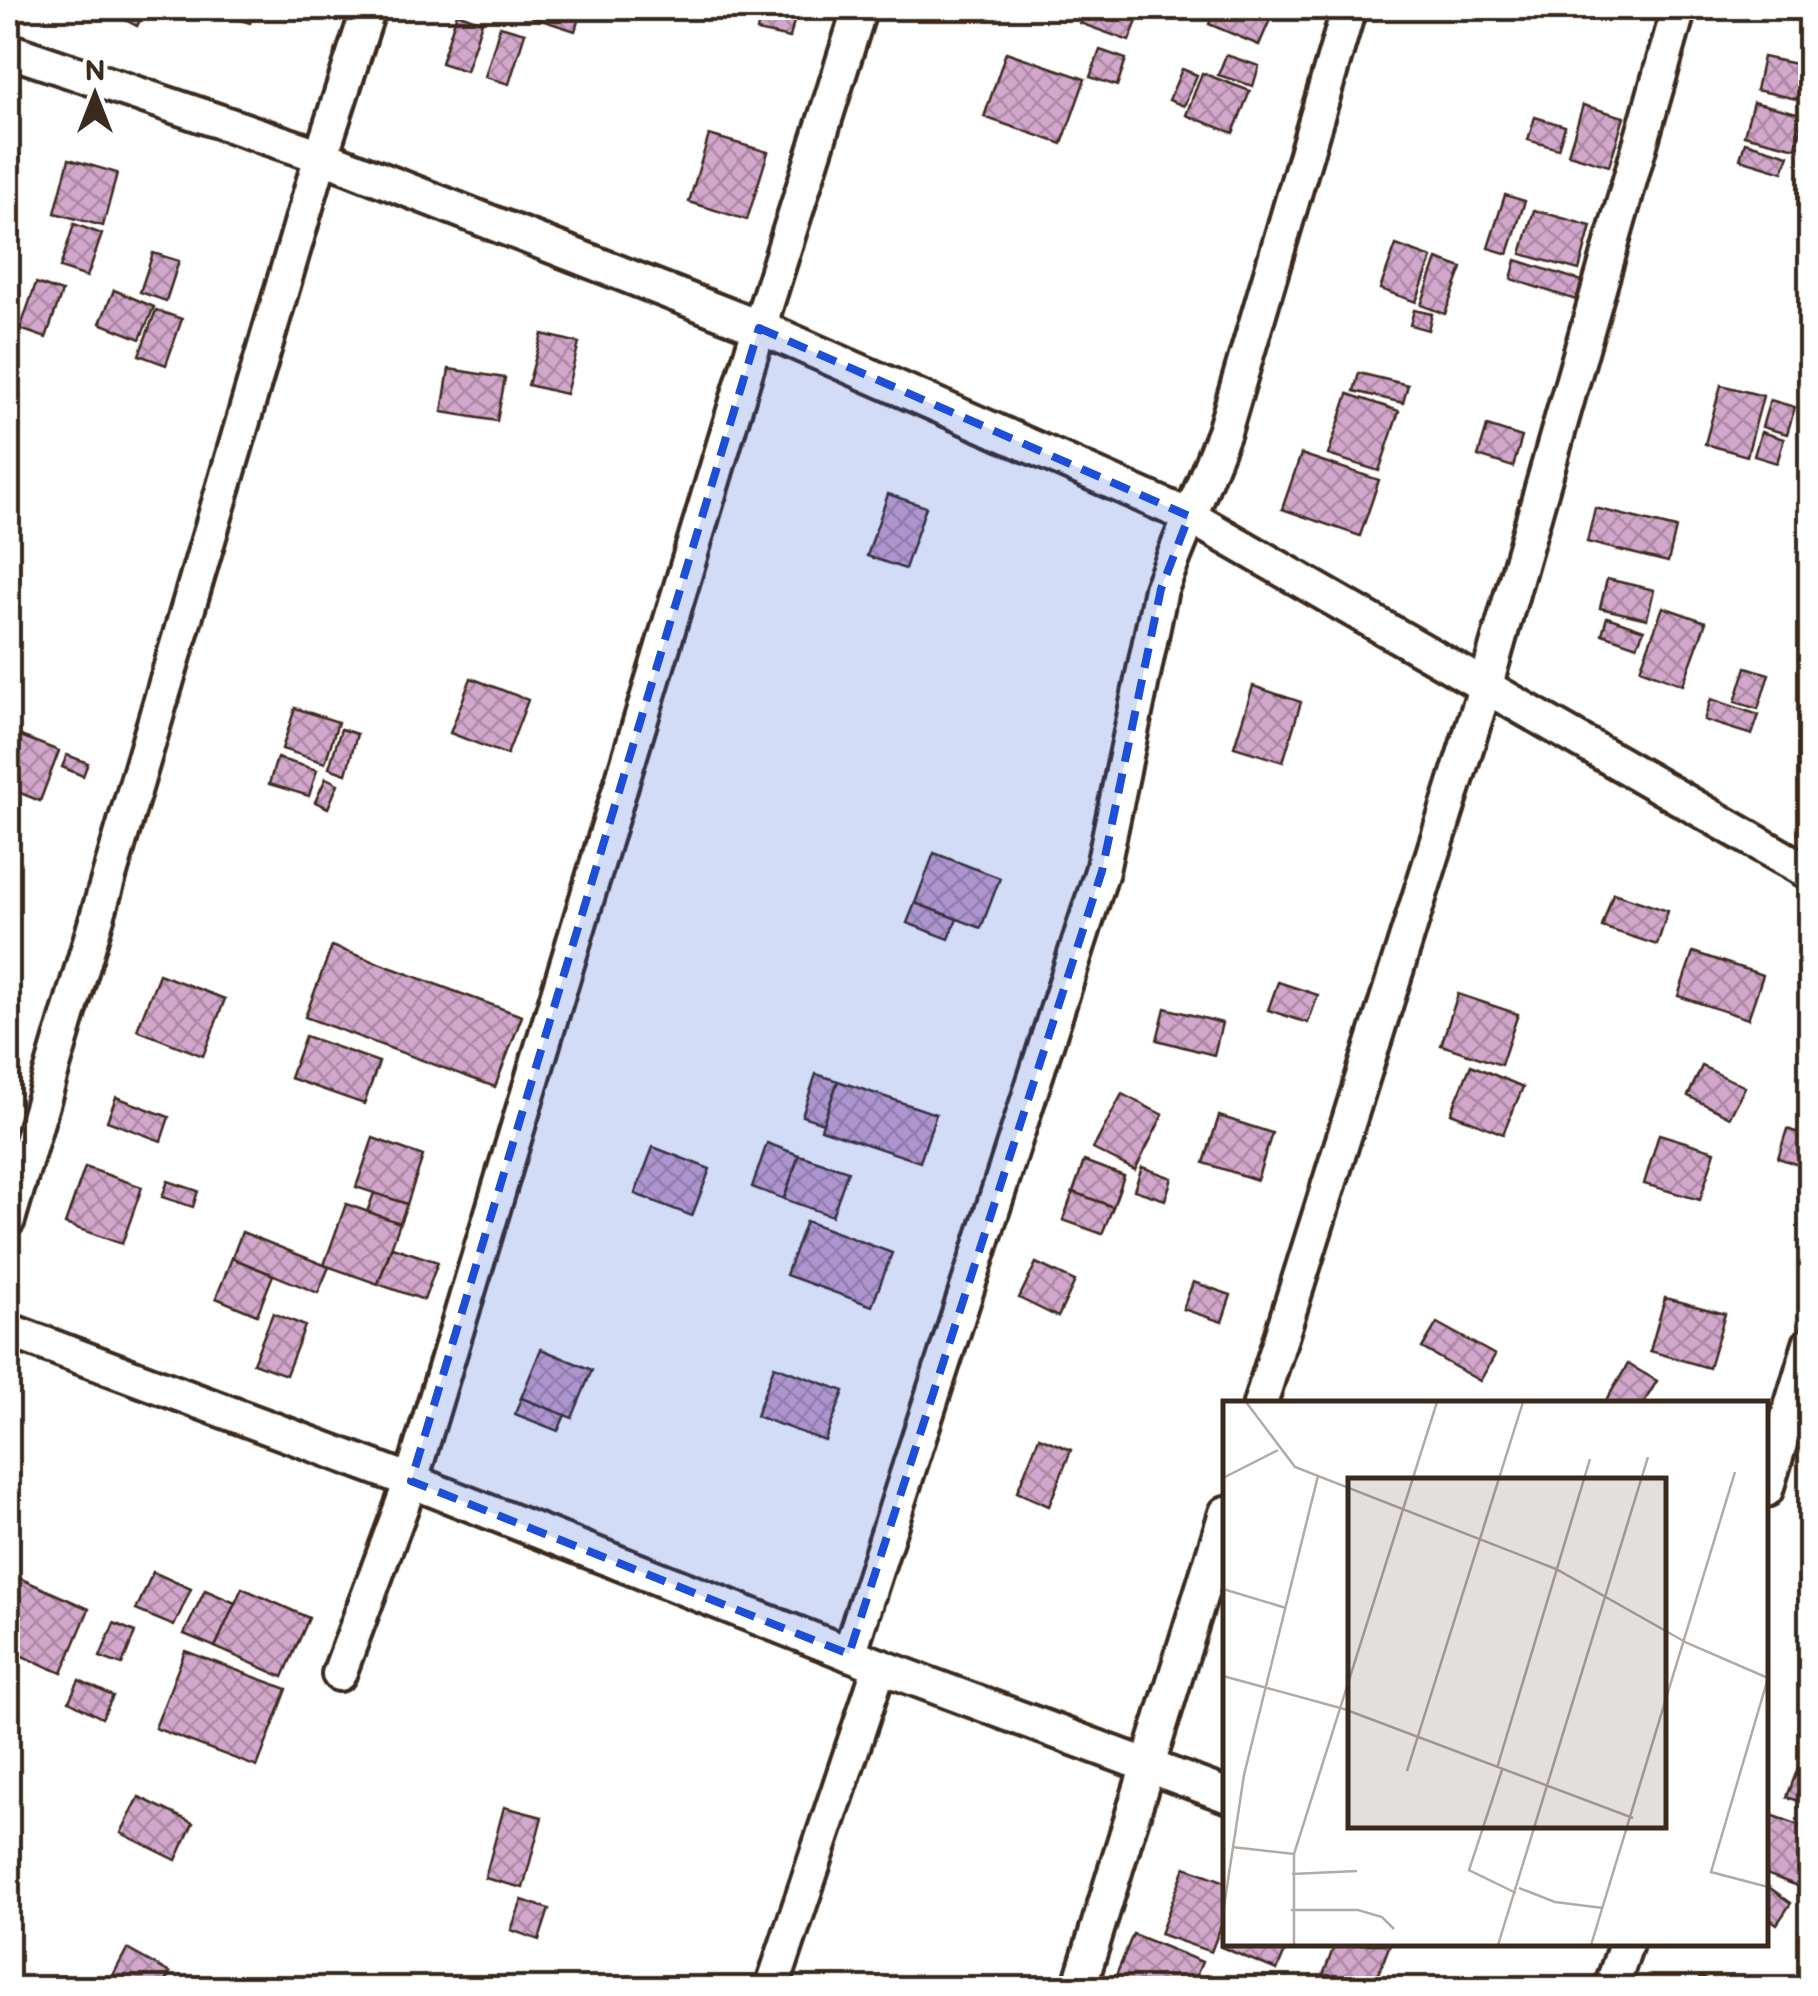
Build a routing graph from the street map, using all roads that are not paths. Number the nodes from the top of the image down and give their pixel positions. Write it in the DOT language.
graph roads {
  1 [pos="368,8"];
  2 [pos="860,8"];
  3 [pos="1349,8"];
  4 [pos="1679,8"];
  5 [pos="8,50"];
  6 [pos="321,156"];
  7 [pos="759,328"];
  8 [pos="1189,516"];
  9 [pos="1485,688"];
  10 [pos="1810,873"];
  11 [pos="8,1220"];
  12 [pos="8,1330"];
  13 [pos="1810,1344"];
  14 [pos="1261,1401"];
  15 [pos="411,1481"];
  16 [pos="1768,1483"];
  17 [pos="1223,1523"];
  18 [pos="849,1654"];
  19 [pos="880,1666"];
  20 [pos="339,1674"];
  21 [pos="1146,1767"];
  22 [pos="1223,1795"];
  23 [pos="1625,1946"];
  24 [pos="772,1988"];
  25 [pos="1079,1988"];
  26 [pos="1611,1988"];
  1 -- 6 [label="street"];
  2 -- 7 [label="street"];
  3 -- 8 [label="street"];
  4 -- 9 [label="street"];
  5 -- 6 [label="street"];
  6 -- 7 [label="street"];
  6 -- 11 [label="street"];
  7 -- 8 [label="street"];
  7 -- 15 [label="street"];
  8 -- 9 [label="street"];
  8 -- 18 [label="street"];
  9 -- 10 [label="street"];
  9 -- 14 [label="street"];
  12 -- 15 [label="street"];
  13 -- 16 [label="street"];
  15 -- 18 [label="street"];
  15 -- 20 [label="street"];
  17 -- 21 [label="street"];
  18 -- 19 [label="street"];
  19 -- 21 [label="street"];
  19 -- 24 [label="street"];
  21 -- 22 [label="street"];
  21 -- 25 [label="street"];
  23 -- 26 [label="street"];
}
